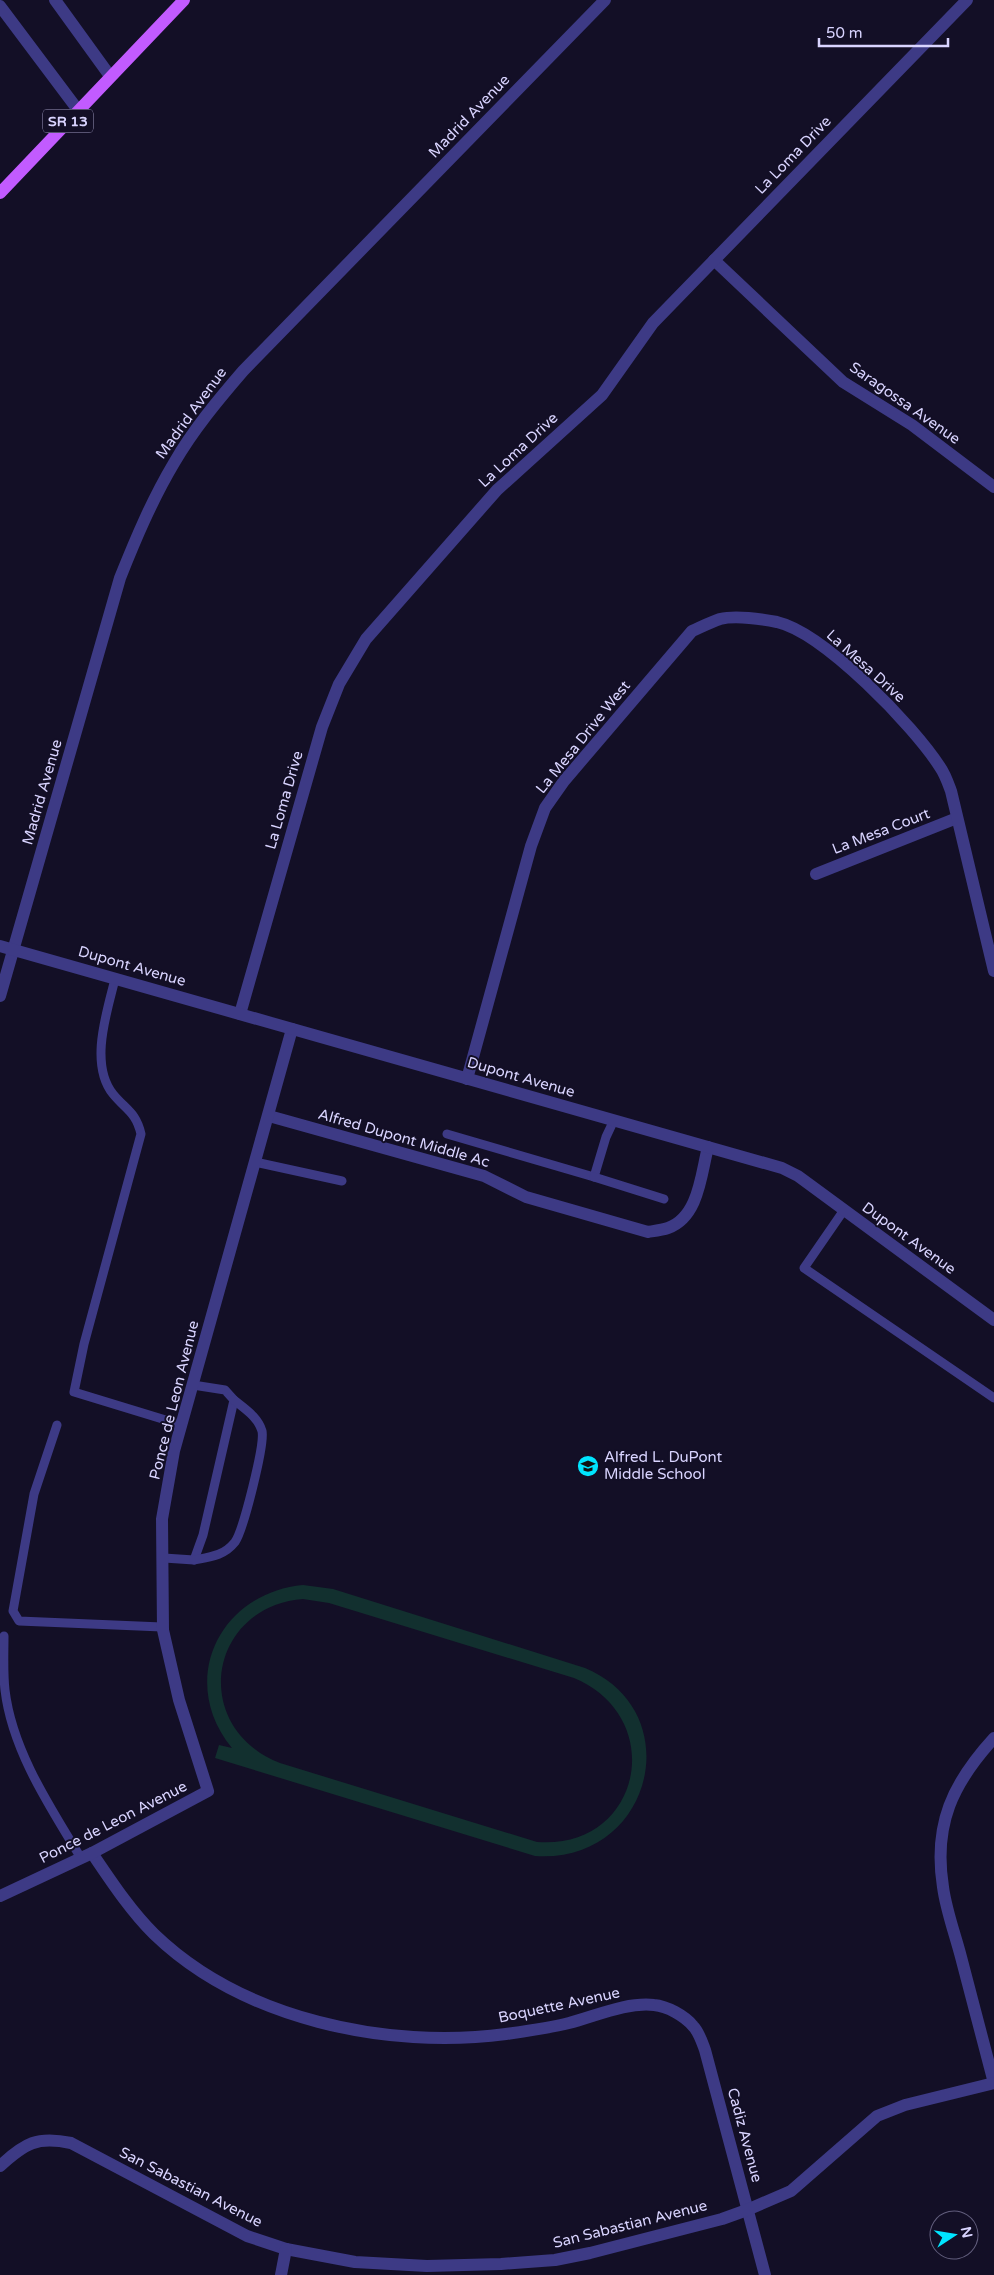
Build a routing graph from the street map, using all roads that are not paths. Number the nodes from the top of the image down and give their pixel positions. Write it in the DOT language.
graph roads {
  1 [pos="55,0"];
  2 [pos="184,0"];
  3 [pos="604,0"];
  4 [pos="967,0"];
  5 [pos="0,6"];
  6 [pos="110,76"];
  7 [pos="78,110"];
  8 [pos="0,193"];
  9 [pos="714,260"];
  10 [pos="994,487"];
  11 [pos="750,619"];
  12 [pos="957,818"];
  13 [pos="816,874"];
  14 [pos="0,946"];
  15 [pos="13,950"];
  16 [pos="994,971"];
  17 [pos="115,979"];
  18 [pos="0,996"];
  19 [pos="240,1014"];
  20 [pos="292,1029"];
  21 [pos="467,1079"];
  22 [pos="269,1116"];
  23 [pos="614,1120"];
  24 [pos="447,1134"];
  25 [pos="708,1147"];
  26 [pos="255,1162"];
  27 [pos="594,1178"];
  28 [pos="342,1181"];
  29 [pos="664,1199"];
  30 [pos="844,1210"];
  31 [pos="994,1320"];
  32 [pos="193,1385"];
  33 [pos="994,1398"];
  34 [pos="234,1400"];
  35 [pos="57,1425"];
  36 [pos="182,1425"];
  37 [pos="164,1558"];
  38 [pos="194,1560"];
  39 [pos="162,1627"];
  40 [pos="4,1636"];
  41 [pos="994,1738"];
  42 [pos="86,1856"];
  43 [pos="0,1896"];
  44 [pos="676,2013"];
  45 [pos="994,2083"];
  46 [pos="0,2166"];
  47 [pos="747,2210"];
  48 [pos="286,2249"];
  49 [pos="281,2275"];
  50 [pos="765,2275"];
  1 -- 6 [label="street"];
  2 -- 6 [label="main road, SR 13"];
  3 -- 15 [label="street, Madrid Avenue"];
  4 -- 9 [label="street, La Loma Drive"];
  5 -- 7 [label="street"];
  6 -- 7 [label="main road, SR 13"];
  7 -- 8 [label="main road, SR 13"];
  9 -- 10 [label="street, Saragossa Avenue"];
  9 -- 19 [label="street, La Loma Drive"];
  11 -- 12 [label="street, La Mesa Drive"];
  11 -- 21 [label="street, La Mesa Drive West"];
  12 -- 13 [label="street, La Mesa Court"];
  12 -- 16 [label="street, La Mesa Drive"];
  14 -- 15 [label="street, Dupont Avenue"];
  15 -- 17 [label="street, Dupont Avenue"];
  15 -- 18 [label="street, Madrid Avenue"];
  17 -- 19 [label="street, Dupont Avenue"];
  17 -- 36 [label="lane"];
  19 -- 20 [label="street, Dupont Avenue"];
  20 -- 21 [label="street, Dupont Avenue"];
  20 -- 22 [label="street, Ponce de Leon Avenue"];
  21 -- 23 [label="street, Dupont Avenue"];
  22 -- 25 [label="street, Alfred Dupont Middle Ac"];
  22 -- 26 [label="street, Ponce de Leon Avenue"];
  23 -- 25 [label="street, Dupont Avenue"];
  23 -- 27 [label="lane"];
  24 -- 27 [label="lane"];
  25 -- 30 [label="street, Dupont Avenue"];
  26 -- 28 [label="lane"];
  26 -- 32 [label="street, Ponce de Leon Avenue"];
  27 -- 29 [label="lane"];
  30 -- 31 [label="street, Dupont Avenue"];
  30 -- 33 [label="lane"];
  32 -- 34 [label="lane"];
  32 -- 36 [label="street, Ponce de Leon Avenue"];
  34 -- 38 [label="lane"];
  34 -- 38 [label="lane"];
  35 -- 39 [label="lane"];
  36 -- 37 [label="street, Ponce de Leon Avenue"];
  37 -- 38 [label="lane"];
  37 -- 39 [label="street, Ponce de Leon Avenue"];
  39 -- 42 [label="street, Ponce de Leon Avenue"];
  40 -- 42 [label="lane"];
  41 -- 45 [label="street"];
  42 -- 43 [label="street, Ponce de Leon Avenue"];
  42 -- 44 [label="street, Boquette Avenue"];
  44 -- 47 [label="street, Cadiz Avenue"];
  45 -- 47 [label="street, San Sabastian Avenue"];
  46 -- 48 [label="street, San Sabastian Avenue"];
  47 -- 48 [label="street, San Sabastian Avenue"];
  47 -- 50 [label="street, Cadiz Avenue"];
  48 -- 49 [label="street"];
}
